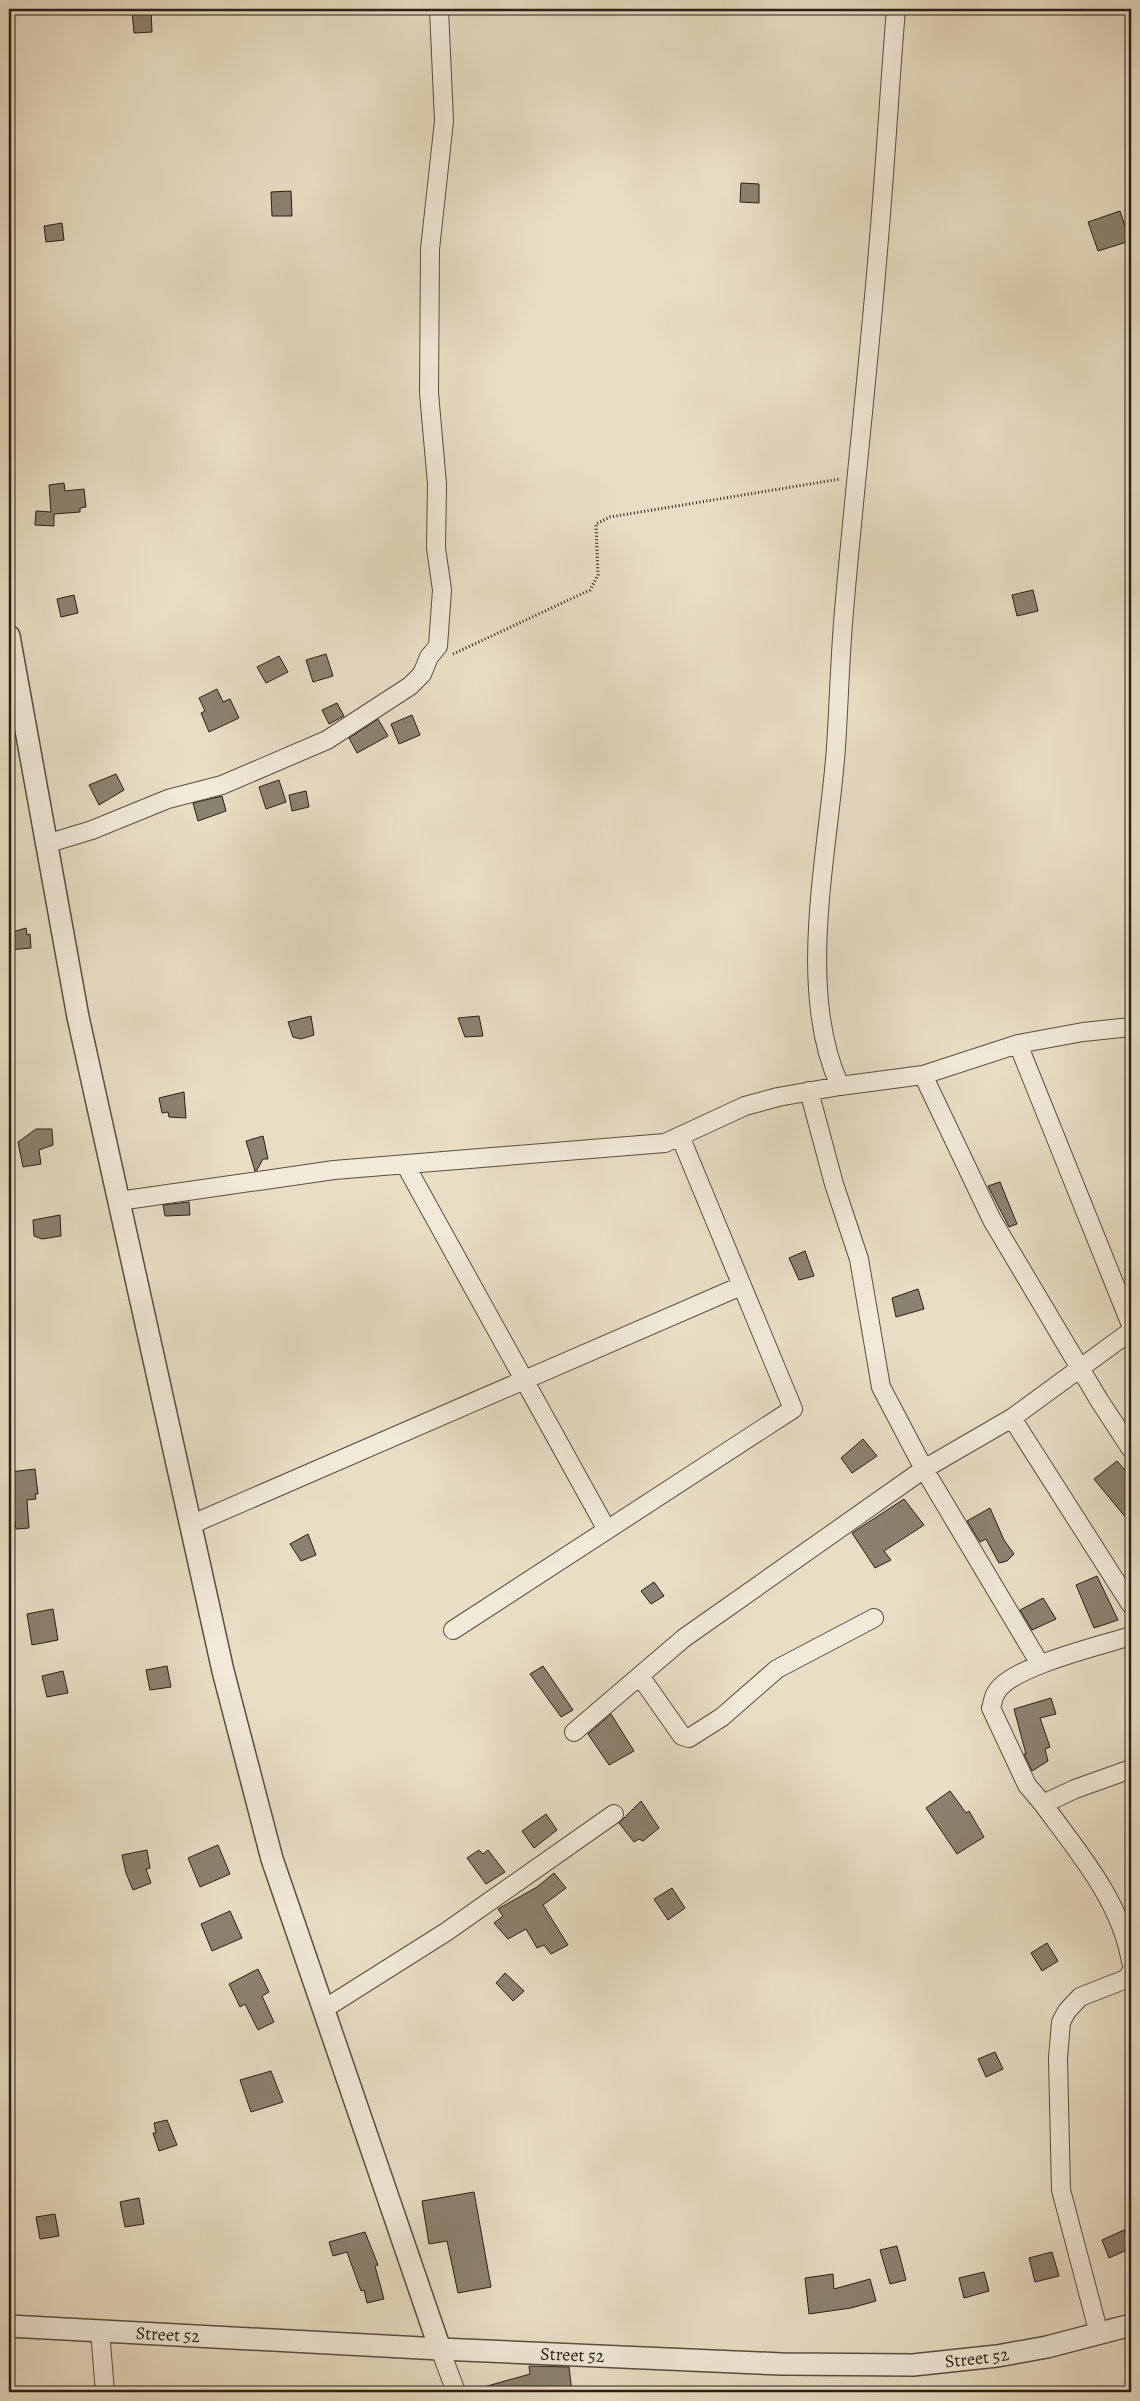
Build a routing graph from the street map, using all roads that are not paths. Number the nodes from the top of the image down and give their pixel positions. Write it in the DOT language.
graph roads {
  1 [pos="439,9"];
  2 [pos="896,9"];
  3 [pos="9,636"];
  4 [pos="46,844"];
  5 [pos="1131,1027"];
  6 [pos="1018,1044"];
  7 [pos="923,1075"];
  8 [pos="840,1086"];
  9 [pos="810,1091"];
  10 [pos="680,1136"];
  11 [pos="406,1166"];
  12 [pos="119,1201"];
  13 [pos="742,1286"];
  14 [pos="1131,1325"];
  15 [pos="1131,1331"];
  16 [pos="1081,1368"];
  17 [pos="524,1380"];
  18 [pos="1012,1418"];
  19 [pos="1131,1449"];
  20 [pos="924,1470"];
  21 [pos="190,1525"];
  22 [pos="607,1530"];
  23 [pos="1131,1605"];
  24 [pos="874,1618"];
  25 [pos="453,1630"];
  26 [pos="1131,1636"];
  27 [pos="1040,1664"];
  28 [pos="640,1676"];
  29 [pos="574,1732"];
  30 [pos="1131,1769"];
  31 [pos="1043,1804"];
  32 [pos="614,1814"];
  33 [pos="1131,1962"];
  34 [pos="1131,1972"];
  35 [pos="324,2009"];
  36 [pos="1131,2325"];
  37 [pos="9,2326"];
  38 [pos="100,2331"];
  39 [pos="1099,2334"];
  40 [pos="440,2349"];
  41 [pos="105,2392"];
  42 [pos="456,2392"];
  1 -- 4 [label="street"];
  2 -- 8 [label="street"];
  3 -- 4 [label="street"];
  4 -- 12 [label="street"];
  5 -- 6 [label="street"];
  6 -- 7 [label="street"];
  6 -- 14 [label="street"];
  7 -- 8 [label="street"];
  7 -- 16 [label="street"];
  8 -- 9 [label="street"];
  9 -- 10 [label="street"];
  9 -- 20 [label="street"];
  10 -- 11 [label="street"];
  10 -- 13 [label="street"];
  11 -- 12 [label="street"];
  11 -- 17 [label="street"];
  12 -- 21 [label="street"];
  13 -- 17 [label="street"];
  13 -- 22 [label="street"];
  15 -- 16 [label="street"];
  16 -- 18 [label="street"];
  16 -- 19 [label="street"];
  17 -- 21 [label="street"];
  17 -- 22 [label="street"];
  18 -- 20 [label="street"];
  18 -- 23 [label="street"];
  20 -- 27 [label="street"];
  20 -- 28 [label="street"];
  21 -- 35 [label="street"];
  22 -- 25 [label="street"];
  24 -- 28 [label="street"];
  26 -- 27 [label="street"];
  27 -- 31 [label="street"];
  28 -- 29 [label="street"];
  30 -- 31 [label="street"];
  31 -- 33 [label="street"];
  32 -- 35 [label="street"];
  34 -- 39 [label="street"];
  35 -- 40 [label="street"];
  36 -- 39 [label="street, Street 52"];
  37 -- 38 [label="street, Street 52"];
  38 -- 40 [label="street, Street 52"];
  38 -- 41 [label="street"];
  39 -- 40 [label="street, Street 52"];
  40 -- 42 [label="street"];
}
